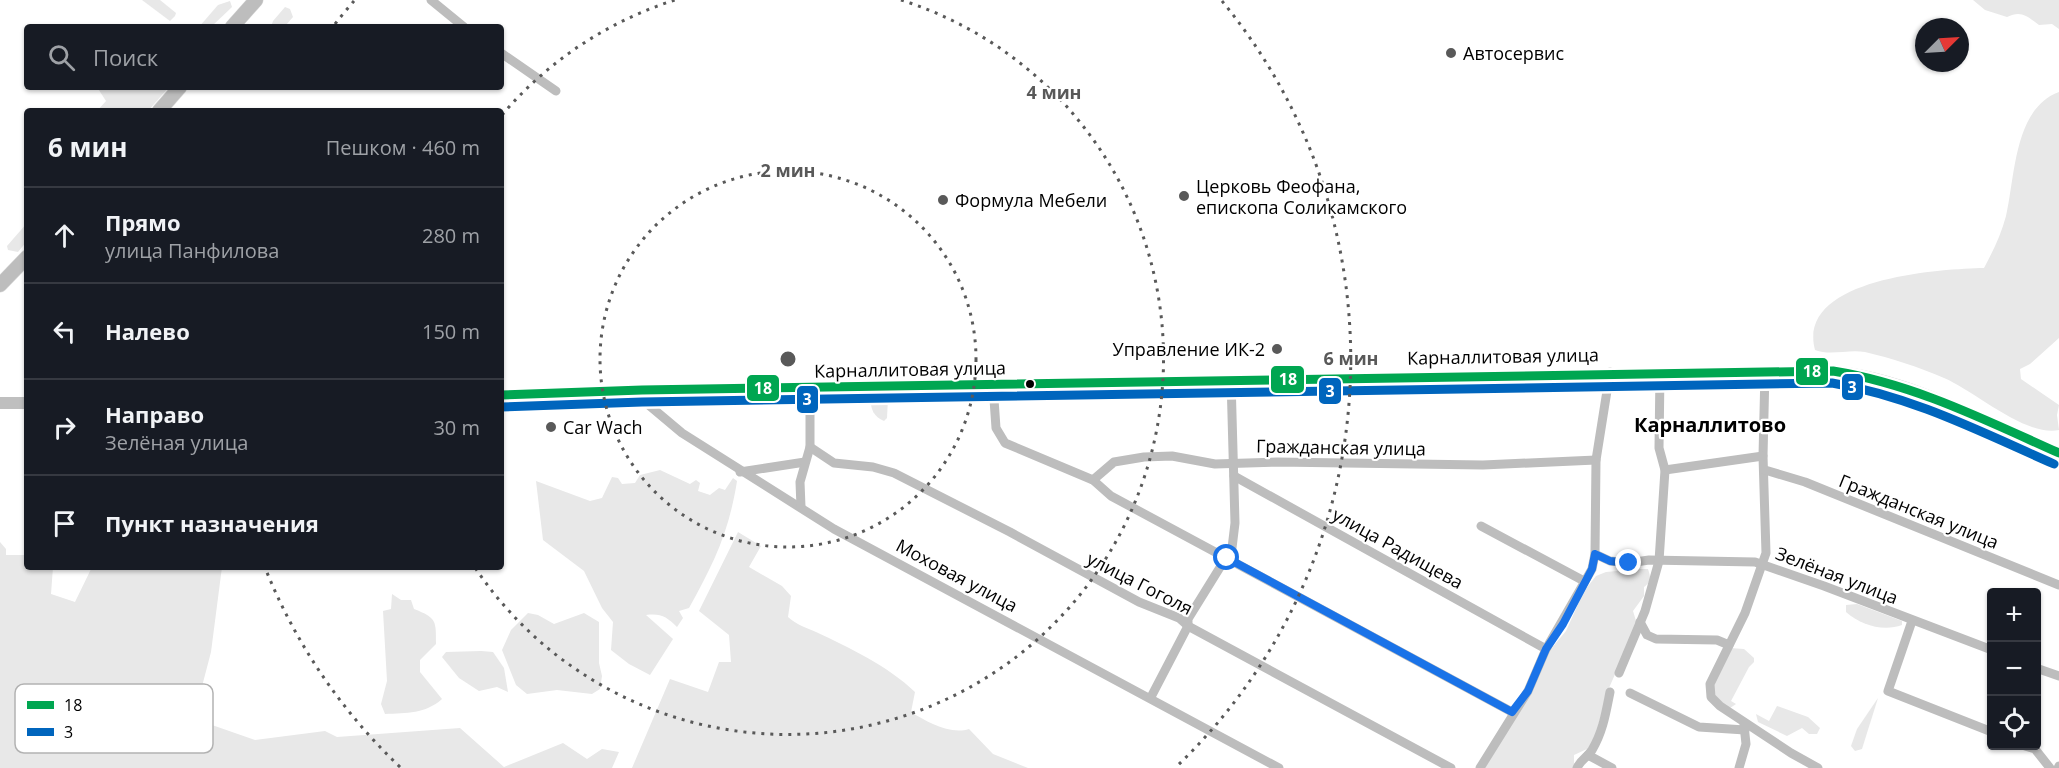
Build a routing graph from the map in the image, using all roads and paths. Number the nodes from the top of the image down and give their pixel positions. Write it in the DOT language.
graph roads {
  1 [pos="256,0"];
  2 [pos="431,0"];
  3 [pos="235,24"];
  4 [pos="460,24"];
  5 [pos="504,55"];
  6 [pos="177,90"];
  7 [pos="556,91"];
  8 [pos="162,108"];
  9 [pos="24,260"];
  10 [pos="0,285"];
  11 [pos="1765,371"];
  12 [pos="1610,372"];
  13 [pos="1660,372"];
  14 [pos="1231,379"];
  15 [pos="993,385"];
  16 [pos="810,388"];
  17 [pos="632,391"];
  18 [pos="504,395"];
  19 [pos="24,403"];
  20 [pos="0,404"];
  21 [pos="810,447"];
  22 [pos="2059,453"];
  23 [pos="1763,456"];
  24 [pos="1596,460"];
  25 [pos="805,462"];
  26 [pos="1234,462"];
  27 [pos="1665,470"];
  28 [pos="1765,470"];
  29 [pos="740,472"];
  30 [pos="1234,476"];
  31 [pos="1093,480"];
  32 [pos="801,507"];
  33 [pos="1482,526"];
  34 [pos="1595,554"];
  35 [pos="1227,558"];
  36 [pos="1659,561"];
  37 [pos="1762,565"];
  38 [pos="1584,581"];
  39 [pos="2059,585"];
  40 [pos="1912,621"];
  41 [pos="1640,622"];
  42 [pos="1188,626"];
  43 [pos="1729,645"];
  44 [pos="1987,648"];
  45 [pos="1546,649"];
  46 [pos="2041,669"];
  47 [pos="1619,673"];
  48 [pos="2059,676"];
  49 [pos="1610,692"];
  50 [pos="1630,693"];
  51 [pos="1151,697"];
  52 [pos="1512,712"];
  53 [pos="1741,717"];
  54 [pos="1745,730"];
  55 [pos="1987,730"];
  56 [pos="2036,750"];
  57 [pos="1588,755"];
  58 [pos="1279,768"];
  59 [pos="1451,768"];
  60 [pos="1480,768"];
  61 [pos="1577,768"];
  62 [pos="1612,768"];
  63 [pos="1739,768"];
  64 [pos="1818,768"];
  65 [pos="2050,768"];
  1 -- 3 [label="main road"];
  2 -- 4 [label="street"];
  5 -- 7 [label="street"];
  6 -- 8 [label="main road"];
  9 -- 10 [label="main road"];
  11 -- 13 [label="street, Карналлитовая улица"];
  11 -- 22 [label="street, Карналлитовая улица"];
  11 -- 23 [label="street"];
  12 -- 13 [label="street, Карналлитовая улица"];
  12 -- 14 [label="street, Карналлитовая улица"];
  12 -- 24 [label="street"];
  13 -- 27 [label="street"];
  14 -- 15 [label="street, Карналлитовая улица"];
  14 -- 26 [label="street"];
  15 -- 16 [label="street, Карналлитовая улица"];
  15 -- 31 [label="street"];
  16 -- 17 [label="street, Карналлитовая улица"];
  16 -- 21 [label="street"];
  17 -- 18 [label="street, Карналлитовая улица"];
  17 -- 29 [label="street, Моховая улица"];
  19 -- 20 [label="street"];
  21 -- 25 [label="street"];
  21 -- 42 [label="street, улица Гоголя"];
  23 -- 27 [label="street"];
  23 -- 28 [label="street"];
  24 -- 26 [label="street, Гражданская улица"];
  24 -- 34 [label="street"];
  25 -- 29 [label="street"];
  25 -- 32 [label="street"];
  26 -- 30 [label="street"];
  26 -- 31 [label="street, Гражданская улица"];
  27 -- 36 [label="street"];
  28 -- 37 [label="street"];
  28 -- 39 [label="street, Гражданская улица"];
  29 -- 32 [label="street, Моховая улица"];
  30 -- 35 [label="street"];
  30 -- 45 [label="street, улица Радищева"];
  31 -- 35 [label="street"];
  32 -- 51 [label="street, Моховая улица"];
  33 -- 38 [label="street"];
  34 -- 36 [label="street, Зелёная улица"];
  34 -- 38 [label="street"];
  35 -- 42 [label="street"];
  35 -- 52 [label="street"];
  36 -- 37 [label="street, Зелёная улица"];
  36 -- 41 [label="street"];
  37 -- 40 [label="street, Зелёная улица"];
  37 -- 43 [label="street"];
  38 -- 45 [label="street"];
  40 -- 44 [label="street, Зелёная улица"];
  40 -- 55 [label="street"];
  41 -- 43 [label="street"];
  41 -- 47 [label="street"];
  42 -- 51 [label="street"];
  42 -- 59 [label="street, улица Гоголя"];
  43 -- 53 [label="street"];
  45 -- 52 [label="street"];
  46 -- 48 [label="street"];
  49 -- 57 [label="street"];
  50 -- 54 [label="street"];
  51 -- 58 [label="street, Моховая улица"];
  52 -- 60 [label="street"];
  53 -- 54 [label="street"];
  53 -- 64 [label="street"];
  54 -- 63 [label="street"];
  56 -- 65 [label="street"];
  57 -- 61 [label="street"];
  57 -- 62 [label="street"];
}
